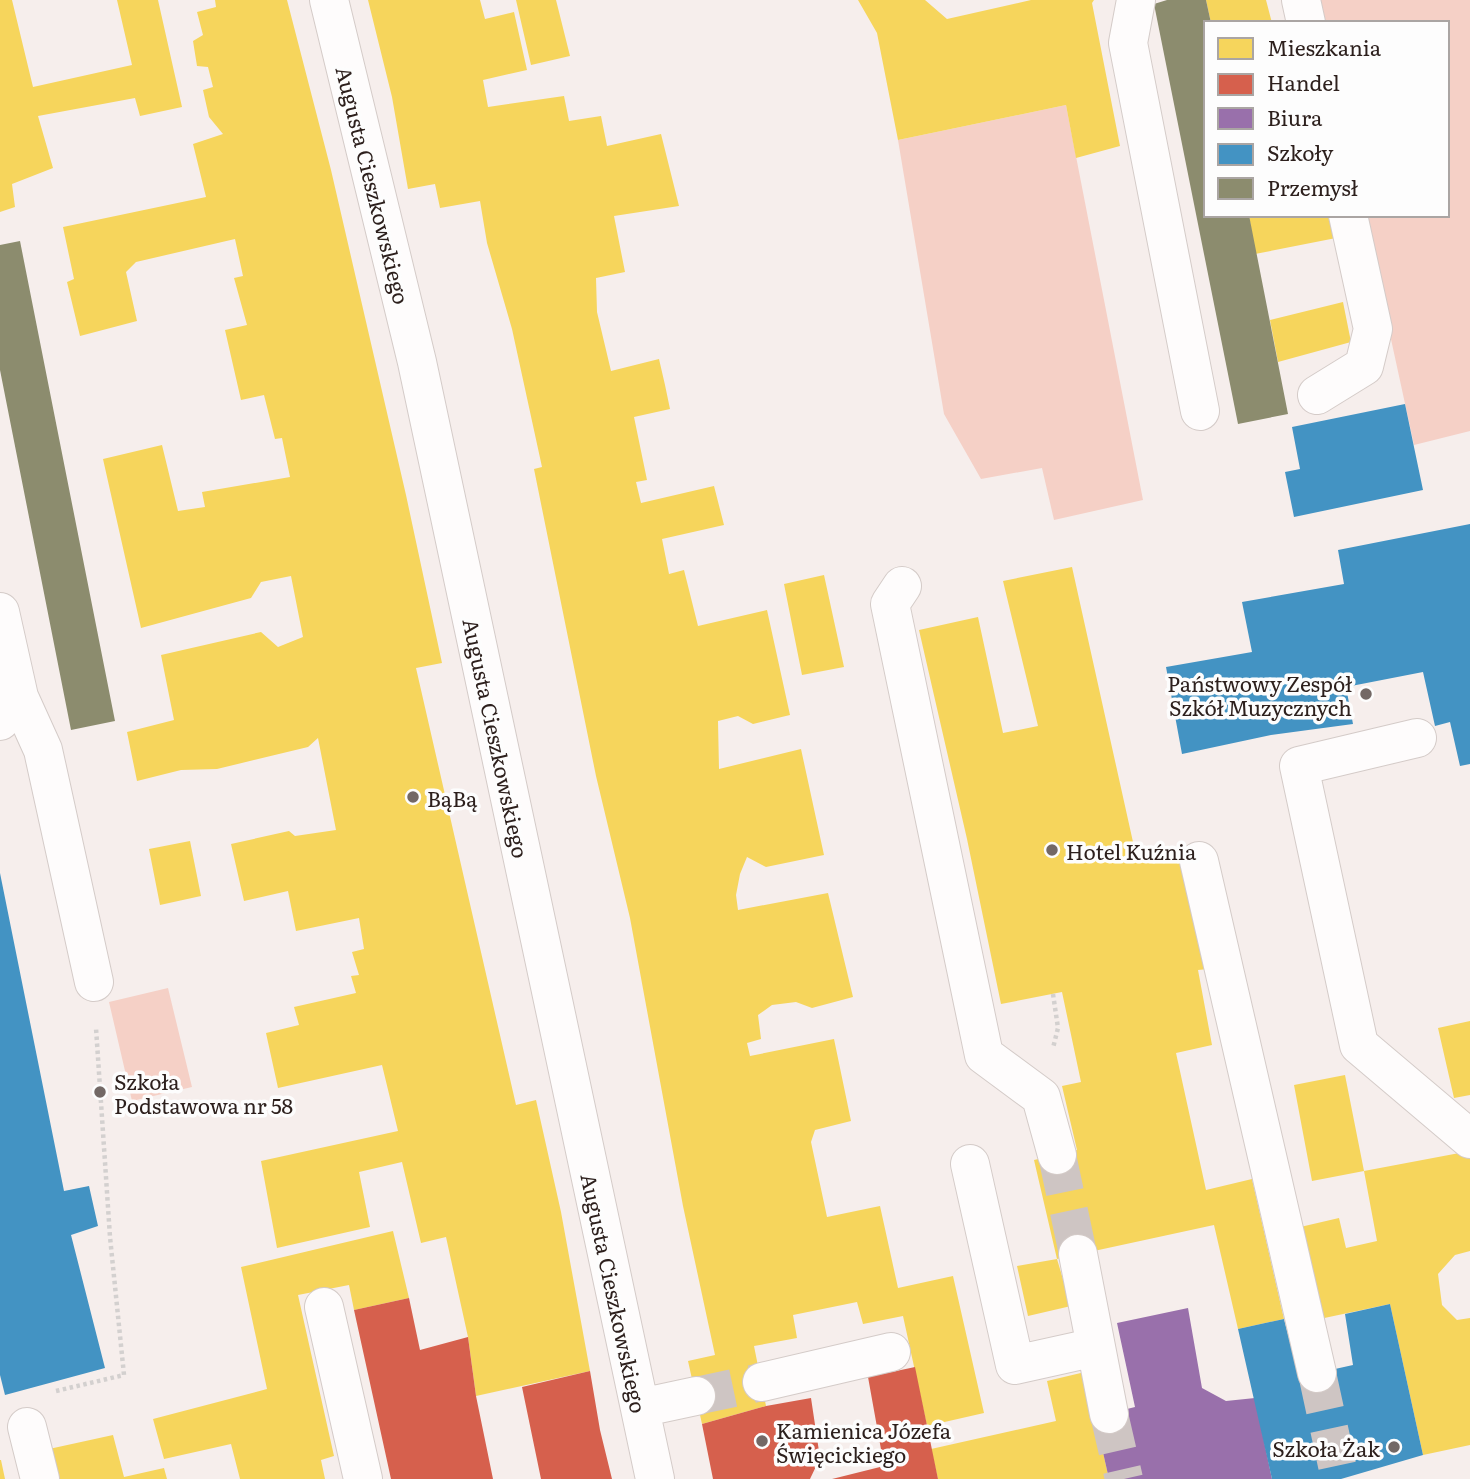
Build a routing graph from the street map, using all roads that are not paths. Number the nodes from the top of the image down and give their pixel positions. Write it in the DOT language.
graph roads {
  1 [pos="329,0"];
  2 [pos="1136,0"];
  3 [pos="1301,0"];
  4 [pos="1306,21"];
  5 [pos="1348,217"];
  6 [pos="1317,395"];
  7 [pos="1200,411"];
  8 [pos="902,586"];
  9 [pos="0,612"];
  10 [pos="10,709"];
  11 [pos="1417,738"];
  12 [pos="1199,861"];
  13 [pos="93,982"];
  14 [pos="1470,1139"];
  15 [pos="1057,1155"];
  16 [pos="970,1164"];
  17 [pos="1077,1254"];
  18 [pos="324,1307"];
  19 [pos="1096,1346"];
  20 [pos="891,1352"];
  21 [pos="1317,1373"];
  22 [pos="762,1382"];
  23 [pos="696,1396"];
  24 [pos="640,1408"];
  25 [pos="1109,1414"];
  26 [pos="27,1427"];
  27 [pos="40,1479"];
  28 [pos="363,1479"];
  29 [pos="655,1479"];
  1 -- 24 [label="street, Augusta Cieszkowskiego"];
  2 -- 7 [label="street"];
  3 -- 4 [label="street"];
  5 -- 6 [label="street"];
  8 -- 15 [label="street"];
  9 -- 10 [label="street"];
  10 -- 13 [label="street"];
  11 -- 14 [label="street"];
  12 -- 21 [label="street"];
  16 -- 19 [label="street"];
  17 -- 19 [label="street"];
  18 -- 28 [label="street"];
  19 -- 25 [label="street"];
  20 -- 22 [label="street"];
  23 -- 24 [label="street"];
  24 -- 29 [label="street, Augusta Cieszkowskiego"];
  26 -- 27 [label="street"];
}
